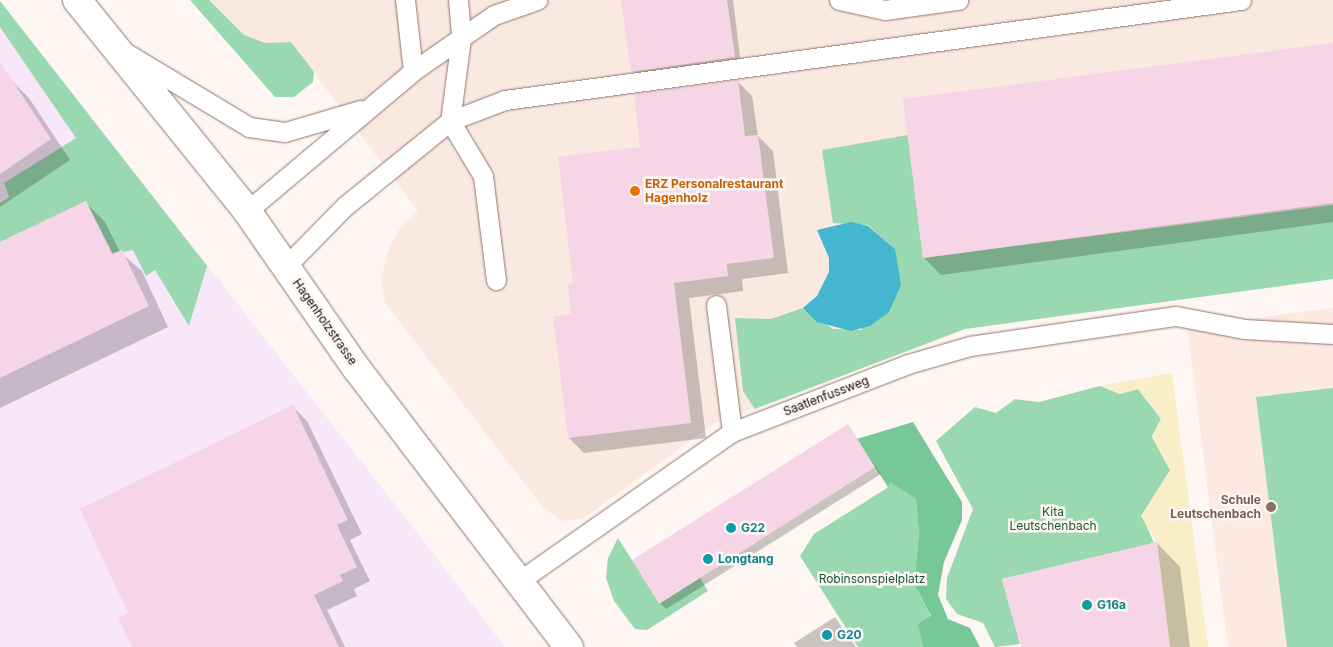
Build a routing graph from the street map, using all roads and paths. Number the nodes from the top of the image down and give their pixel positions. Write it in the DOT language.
graph roads {
  1 [pos="77,0"];
  2 [pos="405,0"];
  3 [pos="453,0"];
  4 [pos="458,0"];
  5 [pos="537,0"];
  6 [pos="958,0"];
  7 [pos="1241,0"];
  8 [pos="850,2"];
  9 [pos="461,38"];
  10 [pos="115,46"];
  11 [pos="413,71"];
  12 [pos="366,108"];
  13 [pos="450,121"];
  14 [pos="247,211"];
  15 [pos="286,266"];
  16 [pos="496,280"];
  17 [pos="716,306"];
  18 [pos="1333,334"];
  19 [pos="732,432"];
  20 [pos="519,581"];
  21 [pos="569,647"];
  1 -- 10 [label="street, Hagenholzstrasse"];
  2 -- 11 [label="lane"];
  3 -- 9 [label="lane"];
  4 -- 9 [label="lane"];
  5 -- 9 [label="lane"];
  6 -- 8 [label="lane"];
  7 -- 13 [label="lane"];
  9 -- 11 [label="lane"];
  9 -- 13 [label="lane"];
  10 -- 12 [label="lane"];
  10 -- 14 [label="street, Hagenholzstrasse"];
  11 -- 12 [label="lane"];
  12 -- 14 [label="lane"];
  13 -- 15 [label="lane"];
  13 -- 16 [label="lane"];
  14 -- 15 [label="street, Hagenholzstrasse"];
  15 -- 20 [label="street, Hagenholzstrasse"];
  17 -- 19 [label="lane"];
  18 -- 19 [label="lane, Saatlenfussweg"];
  19 -- 20 [label="lane, Saatlenfussweg"];
  20 -- 21 [label="street, Hagenholzstrasse"];
}
